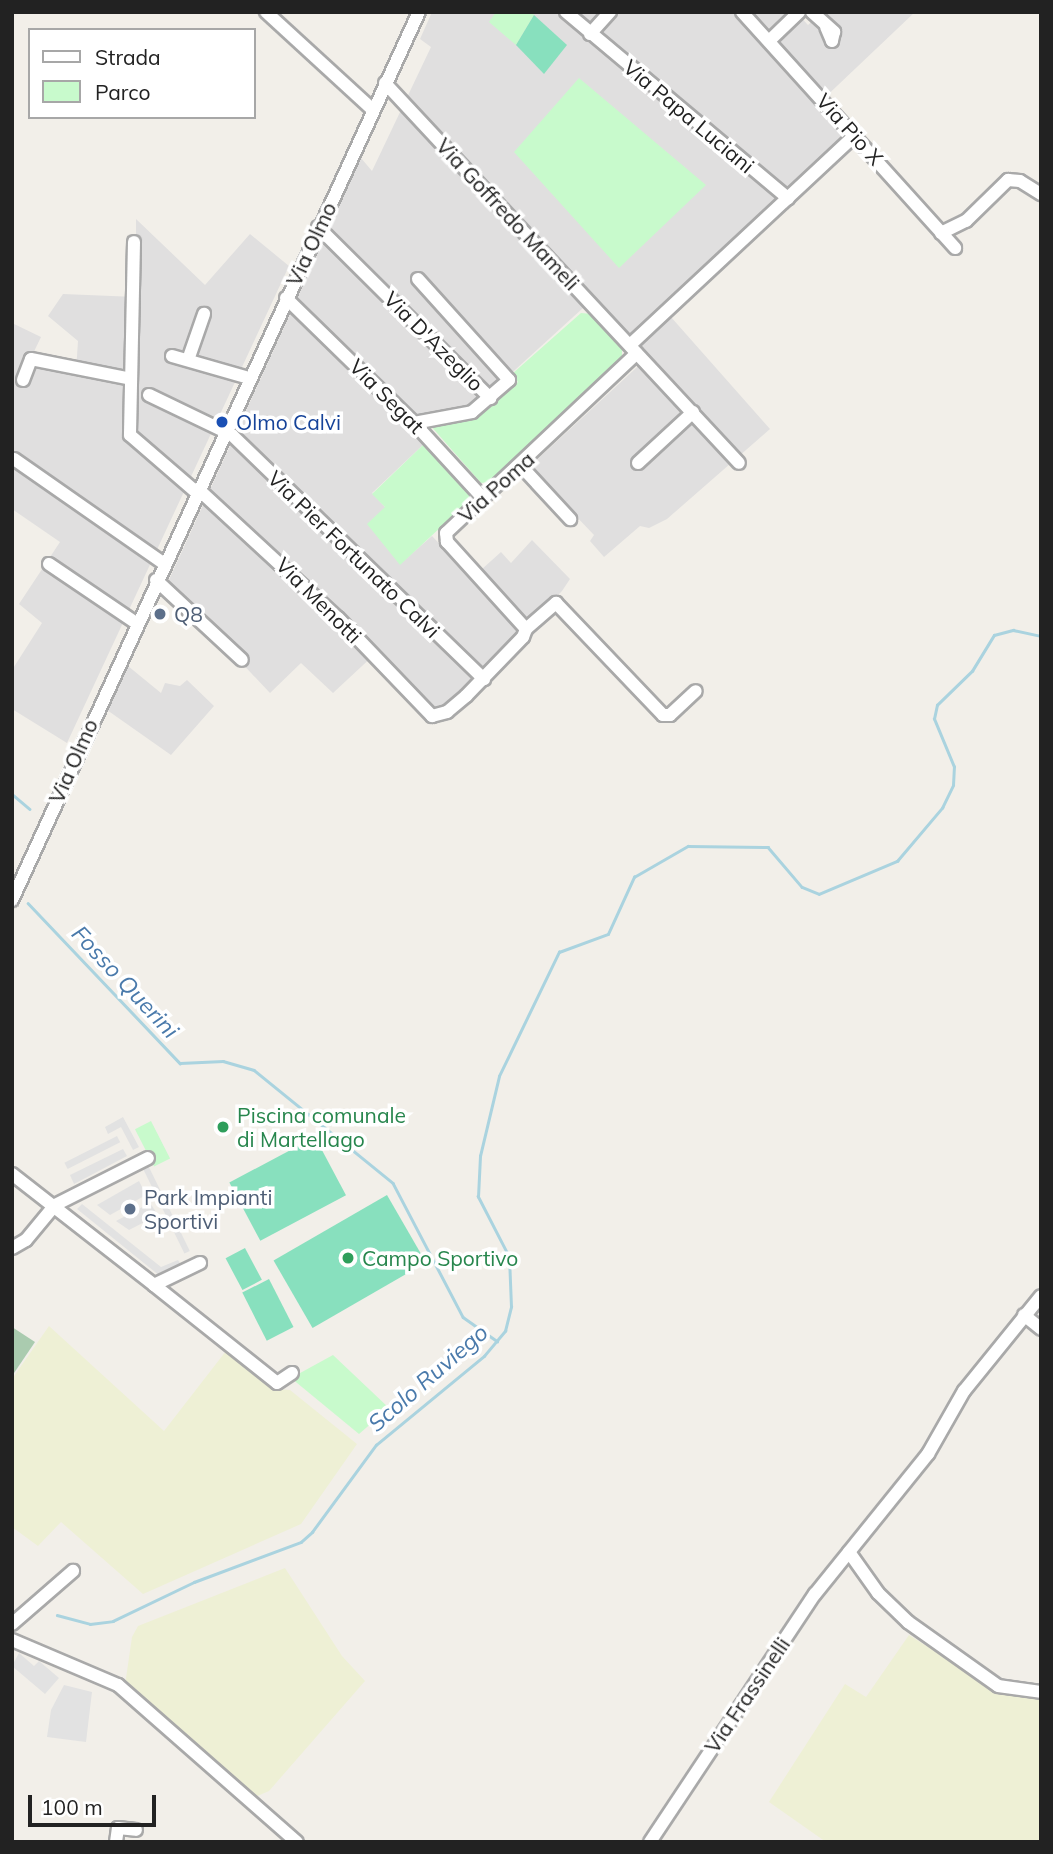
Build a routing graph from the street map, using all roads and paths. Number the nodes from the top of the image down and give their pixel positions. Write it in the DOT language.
graph roads {
  1 [pos="266,12"];
  2 [pos="419,12"];
  3 [pos="566,12"];
  4 [pos="610,12"];
  5 [pos="742,12"];
  6 [pos="799,12"];
  7 [pos="812,12"];
  8 [pos="826,27"];
  9 [pos="590,34"];
  10 [pos="769,41"];
  11 [pos="385,83"];
  12 [pos="373,110"];
  13 [pos="856,134"];
  14 [pos="1041,194"];
  15 [pos="788,198"];
  16 [pos="318,227"];
  17 [pos="942,233"];
  18 [pos="134,242"];
  19 [pos="955,248"];
  20 [pos="418,279"];
  21 [pos="286,299"];
  22 [pos="204,314"];
  23 [pos="633,349"];
  24 [pos="172,356"];
  25 [pos="188,360"];
  26 [pos="249,378"];
  27 [pos="131,379"];
  28 [pos="23,380"];
  29 [pos="149,395"];
  30 [pos="490,398"];
  31 [pos="693,412"];
  32 [pos="414,423"];
  33 [pos="224,431"];
  34 [pos="14,459"];
  35 [pos="638,463"];
  36 [pos="739,463"];
  37 [pos="520,465"];
  38 [pos="197,490"];
  39 [pos="484,498"];
  40 [pos="570,519"];
  41 [pos="163,563"];
  42 [pos="49,564"];
  43 [pos="156,580"];
  44 [pos="136,623"];
  45 [pos="526,629"];
  46 [pos="242,660"];
  47 [pos="484,679"];
  48 [pos="696,691"];
  49 [pos="12,900"];
  50 [pos="148,1158"];
  51 [pos="12,1174"];
  52 [pos="53,1207"];
  53 [pos="12,1248"];
  54 [pos="200,1263"];
  55 [pos="154,1285"];
  56 [pos="1041,1296"];
  57 [pos="1024,1315"];
  58 [pos="1041,1329"];
  59 [pos="292,1373"];
  60 [pos="849,1552"];
  61 [pos="73,1571"];
  62 [pos="12,1624"];
  63 [pos="12,1640"];
  64 [pos="1041,1692"];
  65 [pos="136,1830"];
  66 [pos="116,1842"];
  67 [pos="297,1842"];
  68 [pos="650,1842"];
  1 -- 12 [label="street"];
  2 -- 11 [label="street, Via Olmo"];
  3 -- 9 [label="street, Via Papa Luciani"];
  4 -- 9 [label="street"];
  5 -- 10 [label="street, Via Pio X"];
  6 -- 10 [label="street"];
  7 -- 8 [label="street"];
  9 -- 15 [label="street, Via Papa Luciani"];
  10 -- 13 [label="street, Via Pio X"];
  11 -- 12 [label="street, Via Olmo"];
  11 -- 23 [label="street, Via Goffredo Mameli"];
  12 -- 16 [label="street, Via Olmo"];
  13 -- 15 [label="street, Via Poma"];
  13 -- 17 [label="street, Via Pio X"];
  14 -- 17 [label="street"];
  15 -- 23 [label="street, Via Poma"];
  16 -- 21 [label="street, Via Olmo"];
  16 -- 30 [label="street, Via D'Azeglio"];
  17 -- 19 [label="street, Via Pio X"];
  18 -- 27 [label="street"];
  20 -- 30 [label="street"];
  21 -- 26 [label="street, Via Olmo"];
  21 -- 32 [label="street, Via Segat"];
  22 -- 25 [label="street"];
  23 -- 31 [label="street, Via Goffredo Mameli"];
  23 -- 37 [label="street, Via Poma"];
  24 -- 25 [label="street"];
  25 -- 26 [label="street"];
  26 -- 33 [label="street, Via Olmo"];
  27 -- 28 [label="street"];
  27 -- 38 [label="street, Via Menotti"];
  29 -- 33 [label="street"];
  30 -- 32 [label="street, Via D'Azeglio"];
  31 -- 35 [label="street"];
  31 -- 36 [label="street, Via Goffredo Mameli"];
  32 -- 39 [label="street, Via Segat"];
  33 -- 38 [label="street, Via Olmo"];
  33 -- 47 [label="street, Via Pier Fortunato Calvi"];
  34 -- 41 [label="street"];
  37 -- 39 [label="street, Via Poma"];
  37 -- 40 [label="street"];
  38 -- 41 [label="street, Via Olmo"];
  38 -- 47 [label="street, Via Menotti"];
  39 -- 45 [label="street, Via Poma"];
  41 -- 43 [label="street, Via Olmo"];
  42 -- 44 [label="street"];
  43 -- 44 [label="street, Via Olmo"];
  43 -- 46 [label="street"];
  44 -- 49 [label="street, Via Olmo"];
  45 -- 47 [label="street"];
  45 -- 48 [label="street"];
  50 -- 52 [label="street"];
  51 -- 52 [label="street"];
  52 -- 53 [label="street"];
  52 -- 55 [label="street"];
  54 -- 55 [label="street"];
  55 -- 59 [label="street"];
  56 -- 57 [label="street, Via Frassinelli"];
  57 -- 58 [label="street"];
  57 -- 60 [label="street, Via Frassinelli"];
  60 -- 64 [label="street"];
  60 -- 68 [label="street, Via Frassinelli"];
  61 -- 62 [label="street"];
  63 -- 67 [label="street"];
  65 -- 66 [label="street"];
}
